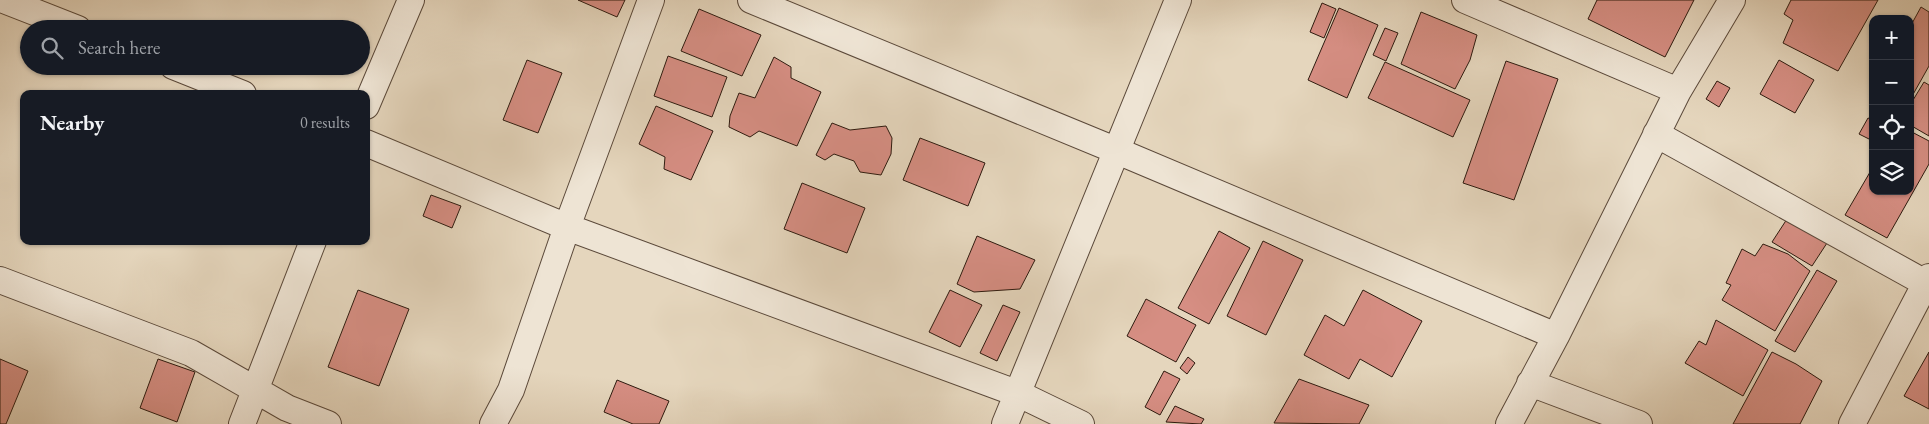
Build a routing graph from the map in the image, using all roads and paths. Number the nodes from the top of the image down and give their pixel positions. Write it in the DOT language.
graph roads {
  1 [pos="4,0"];
  2 [pos="411,0"];
  3 [pos="651,0"];
  4 [pos="751,0"];
  5 [pos="1178,0"];
  6 [pos="1465,0"];
  7 [pos="1732,0"];
  8 [pos="55,20"];
  9 [pos="196,75"];
  10 [pos="233,90"];
  11 [pos="1678,91"];
  12 [pos="370,97"];
  13 [pos="1656,134"];
  14 [pos="370,145"];
  15 [pos="1115,150"];
  16 [pos="567,227"];
  17 [pos="311,245"];
  18 [pos="0,280"];
  19 [pos="1928,282"];
  20 [pos="1556,336"];
  21 [pos="1530,383"];
  22 [pos="256,390"];
  23 [pos="1019,394"];
  24 [pos="242,424"];
  25 [pos="328,424"];
  26 [pos="493,424"];
  27 [pos="1005,424"];
  28 [pos="1082,424"];
  29 [pos="1509,424"];
  30 [pos="1639,424"];
  31 [pos="1852,424"];
  1 -- 8 [label="street"];
  2 -- 12 [label="street"];
  3 -- 16 [label="street"];
  4 -- 15 [label="street"];
  5 -- 15 [label="street"];
  6 -- 11 [label="street"];
  7 -- 11 [label="street"];
  9 -- 10 [label="street"];
  11 -- 13 [label="street"];
  13 -- 19 [label="street"];
  13 -- 20 [label="street"];
  14 -- 16 [label="street"];
  15 -- 20 [label="street"];
  15 -- 23 [label="street"];
  16 -- 23 [label="street"];
  16 -- 26 [label="street"];
  17 -- 22 [label="street"];
  18 -- 22 [label="street"];
  19 -- 31 [label="street"];
  20 -- 21 [label="street"];
  21 -- 29 [label="street"];
  21 -- 30 [label="street"];
  22 -- 24 [label="street"];
  22 -- 25 [label="street"];
  23 -- 27 [label="street"];
  23 -- 28 [label="street"];
}
